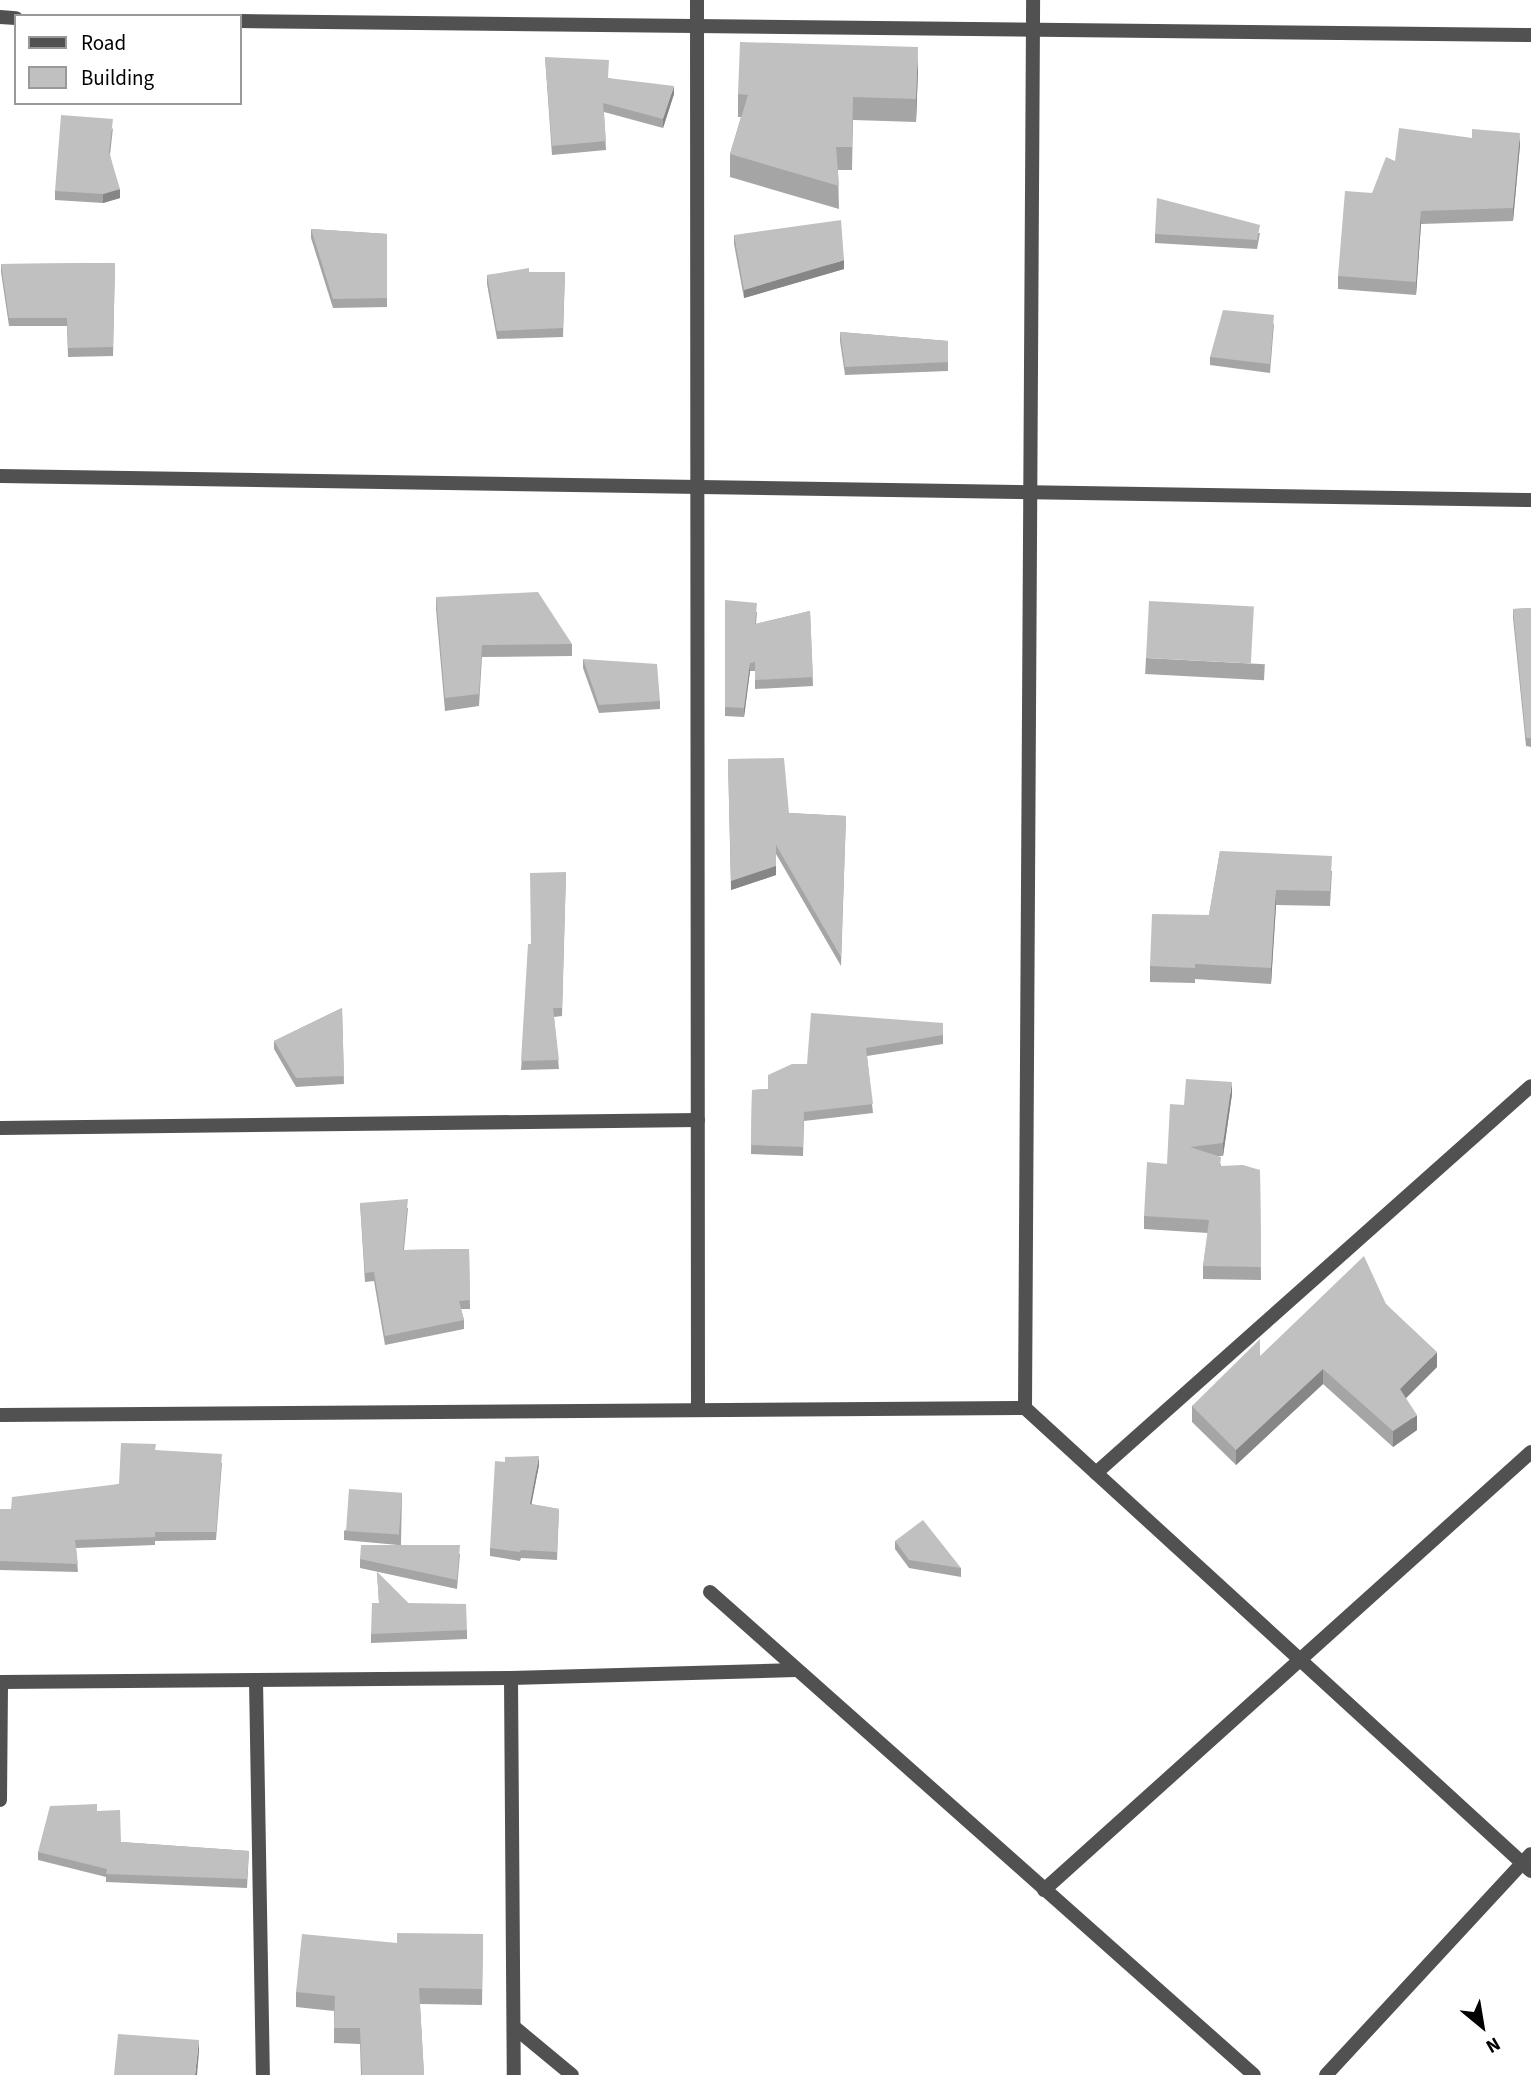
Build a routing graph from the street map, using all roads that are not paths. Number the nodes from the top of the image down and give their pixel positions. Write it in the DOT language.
graph roads {
  1 [pos="697,0"];
  2 [pos="1033,0"];
  3 [pos="242,21"];
  4 [pos="696,27"];
  5 [pos="1032,32"];
  6 [pos="1531,35"];
  7 [pos="0,476"];
  8 [pos="698,486"];
  9 [pos="1030,494"];
  10 [pos="1531,500"];
  11 [pos="1531,1086"];
  12 [pos="698,1120"];
  13 [pos="0,1128"];
  14 [pos="1026,1408"];
  15 [pos="698,1410"];
  16 [pos="0,1415"];
  17 [pos="1531,1452"];
  18 [pos="1096,1473"];
  19 [pos="710,1592"];
  20 [pos="1298,1659"];
  21 [pos="796,1670"];
  22 [pos="511,1678"];
  23 [pos="256,1680"];
  24 [pos="0,1682"];
  25 [pos="0,1800"];
  26 [pos="1528,1863"];
  27 [pos="1044,1890"];
  28 [pos="514,2027"];
  29 [pos="263,2075"];
  30 [pos="514,2075"];
  31 [pos="572,2075"];
  32 [pos="1254,2075"];
  33 [pos="1326,2075"];
  1 -- 4 [label="street"];
  2 -- 5 [label="street"];
  3 -- 4 [label="street"];
  4 -- 5 [label="street"];
  4 -- 8 [label="street"];
  5 -- 6 [label="street"];
  5 -- 9 [label="street"];
  7 -- 8 [label="street"];
  8 -- 9 [label="street"];
  8 -- 12 [label="street"];
  9 -- 10 [label="street"];
  9 -- 14 [label="street"];
  11 -- 18 [label="street"];
  12 -- 13 [label="street"];
  12 -- 15 [label="street"];
  14 -- 15 [label="street"];
  14 -- 18 [label="street"];
  15 -- 16 [label="street"];
  17 -- 20 [label="street"];
  18 -- 20 [label="street"];
  19 -- 21 [label="street"];
  20 -- 26 [label="street"];
  20 -- 27 [label="street"];
  21 -- 22 [label="street"];
  21 -- 27 [label="street"];
  22 -- 23 [label="street"];
  22 -- 28 [label="street"];
  23 -- 24 [label="street"];
  23 -- 29 [label="street"];
  24 -- 25 [label="street"];
  26 -- 33 [label="street"];
  27 -- 32 [label="street"];
  28 -- 30 [label="street"];
  28 -- 31 [label="street"];
}
